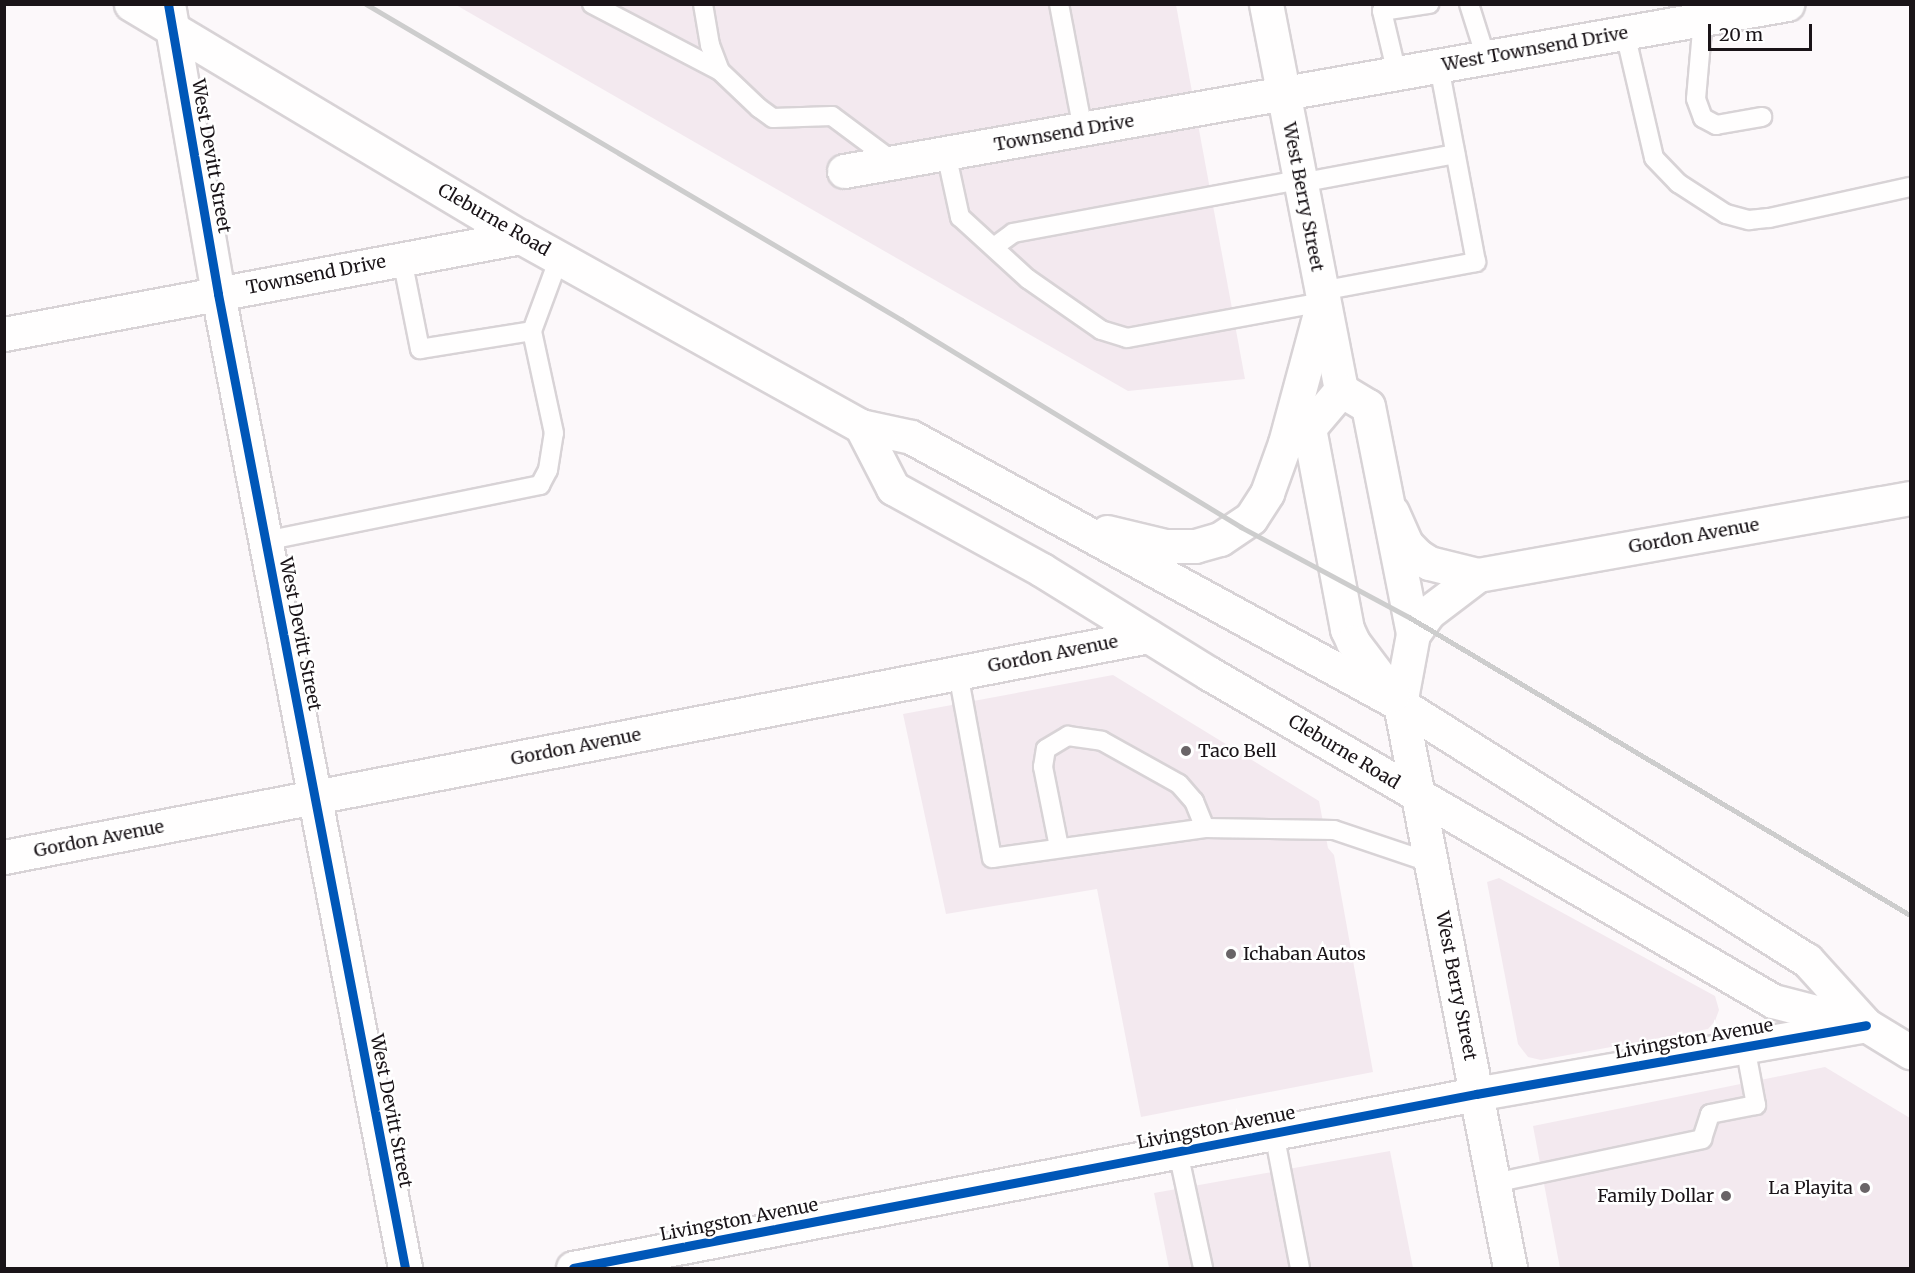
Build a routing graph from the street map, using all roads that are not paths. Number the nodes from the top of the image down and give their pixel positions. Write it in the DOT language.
graph roads {
  1 [pos="131,4"];
  2 [pos="592,4"];
  3 [pos="703,4"];
  4 [pos="1059,4"];
  5 [pos="1266,4"];
  6 [pos="1429,4"];
  7 [pos="1469,4"];
  8 [pos="1787,4"];
  9 [pos="1380,8"];
  10 [pos="170,17"];
  11 [pos="1703,19"];
  12 [pos="1625,33"];
  13 [pos="1486,58"];
  14 [pos="1439,66"];
  15 [pos="720,70"];
  16 [pos="1397,74"];
  17 [pos="1283,94"];
  18 [pos="1762,117"];
  19 [pos="1083,130"];
  20 [pos="946,153"];
  21 [pos="1455,154"];
  22 [pos="894,162"];
  23 [pos="844,171"];
  24 [pos="1300,181"];
  25 [pos="1911,187"];
  26 [pos="521,237"];
  27 [pos="994,247"];
  28 [pos="559,258"];
  29 [pos="402,259"];
  30 [pos="218,294"];
  31 [pos="1322,296"];
  32 [pos="532,331"];
  33 [pos="4,334"];
  34 [pos="1341,390"];
  35 [pos="861,426"];
  36 [pos="1911,498"];
  37 [pos="1387,502"];
  38 [pos="1067,522"];
  39 [pos="265,541"];
  40 [pos="1478,575"];
  41 [pos="1413,634"];
  42 [pos="1148,636"];
  43 [pos="958,673"];
  44 [pos="1400,704"];
  45 [pos="1419,796"];
  46 [pos="314,799"];
  47 [pos="1205,828"];
  48 [pos="1059,847"];
  49 [pos="4,857"];
  50 [pos="1432,864"];
  51 [pos="1866,1025"];
  52 [pos="1745,1046"];
  53 [pos="1911,1052"];
  54 [pos="1476,1094"];
  55 [pos="1274,1133"];
  56 [pos="1178,1152"];
  57 [pos="1494,1184"];
  58 [pos="405,1269"];
  59 [pos="573,1269"];
  60 [pos="1203,1269"];
  61 [pos="1300,1269"];
  62 [pos="1510,1269"];
  1 -- 10 [label="street, Cleburne Road"];
  2 -- 15 [label="lane"];
  3 -- 15 [label="lane"];
  4 -- 19 [label="lane"];
  5 -- 17 [label="street, West Berry Street"];
  6 -- 9 [label="lane"];
  7 -- 13 [label="lane"];
  8 -- 11 [label="street, West Townsend Drive"];
  9 -- 16 [label="lane"];
  10 -- 26 [label="street, Cleburne Road"];
  10 -- 30 [label="street, West Devitt Street"];
  11 -- 12 [label="street, West Townsend Drive"];
  11 -- 18 [label="lane"];
  12 -- 13 [label="street, West Townsend Drive"];
  12 -- 25 [label="lane"];
  13 -- 14 [label="street, West Townsend Drive"];
  14 -- 16 [label="street, West Townsend Drive"];
  14 -- 21 [label="lane"];
  15 -- 22 [label="lane"];
  16 -- 17 [label="street, West Townsend Drive"];
  17 -- 19 [label="street, Townsend Drive"];
  17 -- 24 [label="street, West Berry Street"];
  19 -- 20 [label="street, Townsend Drive"];
  20 -- 22 [label="street, Townsend Drive"];
  20 -- 27 [label="lane"];
  21 -- 24 [label="lane"];
  21 -- 31 [label="lane"];
  22 -- 23 [label="street, Townsend Drive"];
  24 -- 27 [label="lane"];
  24 -- 31 [label="street, West Berry Street"];
  26 -- 28 [label="street, Cleburne Road"];
  26 -- 29 [label="street, Townsend Drive"];
  27 -- 31 [label="lane"];
  28 -- 32 [label="lane"];
  28 -- 35 [label="street, Cleburne Road"];
  29 -- 30 [label="street, Townsend Drive"];
  29 -- 32 [label="lane"];
  30 -- 33 [label="street, Townsend Drive"];
  30 -- 39 [label="street, West Devitt Street"];
  31 -- 34 [label="street, West Berry Street"];
  31 -- 38 [label="street"];
  32 -- 39 [label="lane"];
  34 -- 37 [label="street, West Berry Street"];
  34 -- 44 [label="street, West Berry Street"];
  35 -- 38 [label="street, Cleburne Road"];
  35 -- 42 [label="street, Cleburne Road"];
  36 -- 40 [label="street, Gordon Avenue"];
  37 -- 40 [label="street, Gordon Avenue"];
  37 -- 41 [label="street, West Berry Street"];
  38 -- 44 [label="street, Cleburne Road"];
  39 -- 46 [label="street, West Devitt Street"];
  40 -- 41 [label="street, Gordon Avenue"];
  41 -- 44 [label="street, West Berry Street"];
  42 -- 43 [label="street, Gordon Avenue"];
  42 -- 45 [label="street, Cleburne Road"];
  43 -- 46 [label="street, Gordon Avenue"];
  43 -- 48 [label="lane"];
  44 -- 45 [label="street, West Berry Street"];
  44 -- 51 [label="street, Cleburne Road"];
  45 -- 50 [label="street, West Berry Street"];
  45 -- 51 [label="street, Cleburne Road"];
  46 -- 49 [label="street, Gordon Avenue"];
  46 -- 58 [label="street, West Devitt Street"];
  47 -- 48 [label="lane"];
  47 -- 48 [label="lane"];
  47 -- 50 [label="lane"];
  50 -- 54 [label="street, West Berry Street"];
  51 -- 52 [label="street, Livingston Avenue"];
  51 -- 53 [label="street, Cleburne Road"];
  52 -- 54 [label="street, Livingston Avenue"];
  52 -- 57 [label="lane"];
  54 -- 55 [label="street, Livingston Avenue"];
  54 -- 57 [label="street, West Berry Street"];
  55 -- 56 [label="street, Livingston Avenue"];
  55 -- 61 [label="lane"];
  56 -- 59 [label="street, Livingston Avenue"];
  56 -- 60 [label="lane"];
  57 -- 62 [label="street, West Berry Street"];
}
